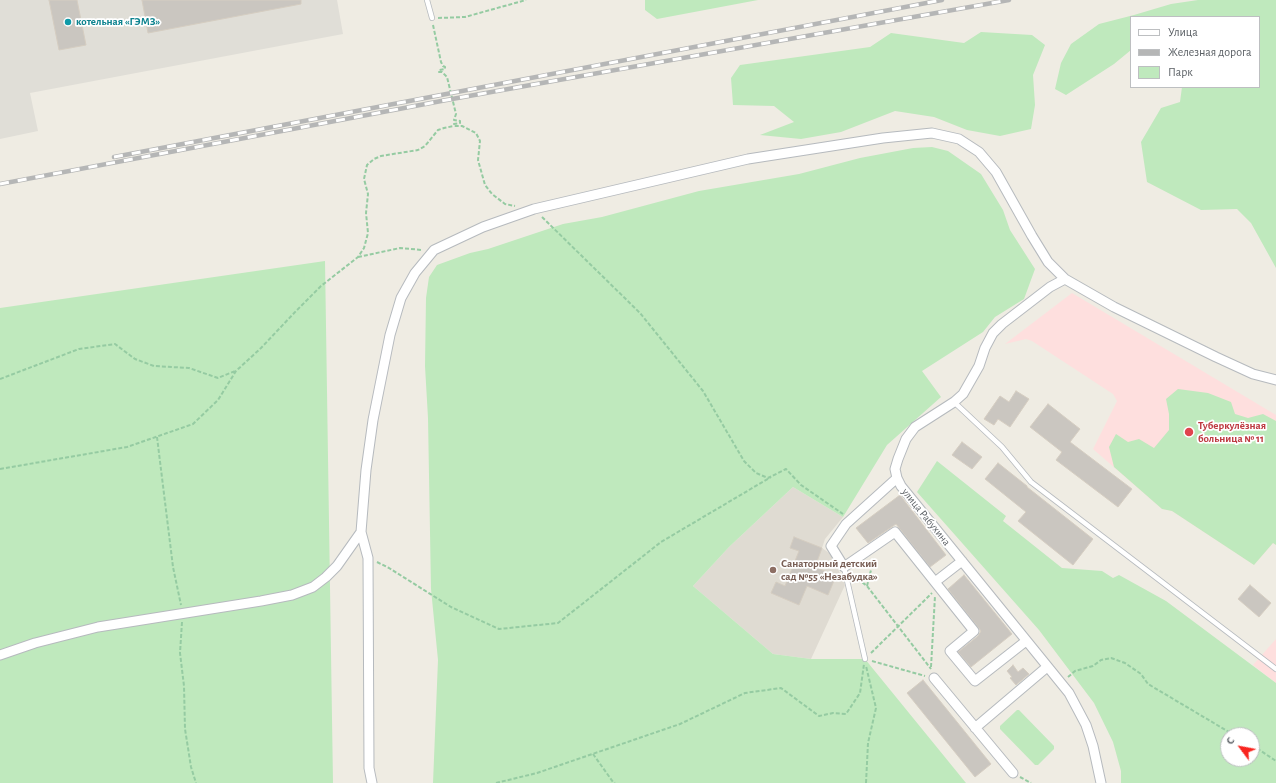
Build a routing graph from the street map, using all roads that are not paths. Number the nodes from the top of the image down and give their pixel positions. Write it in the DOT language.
graph roads {
  1 [pos="427,0"];
  2 [pos="432,18"];
  3 [pos="1065,279"];
  4 [pos="1276,380"];
  5 [pos="954,402"];
  6 [pos="897,478"];
  7 [pos="361,532"];
  8 [pos="962,561"];
  9 [pos="844,567"];
  10 [pos="935,582"];
  11 [pos="1026,641"];
  12 [pos="0,655"];
  13 [pos="864,659"];
  14 [pos="1047,667"];
  15 [pos="1276,669"];
  16 [pos="934,678"];
  17 [pos="975,728"];
  18 [pos="1013,773"];
  19 [pos="372,783"];
  20 [pos="1102,783"];
  1 -- 2 [label="lane"];
  3 -- 4 [label="street"];
  3 -- 5 [label="street, улица Рабухина"];
  3 -- 7 [label="street"];
  5 -- 6 [label="street, улица Рабухина"];
  5 -- 15 [label="lane"];
  6 -- 8 [label="street, улица Рабухина"];
  6 -- 9 [label="street"];
  7 -- 12 [label="street"];
  7 -- 19 [label="street"];
  8 -- 10 [label="street"];
  8 -- 11 [label="street, улица Рабухина"];
  9 -- 10 [label="street"];
  9 -- 13 [label="lane"];
  10 -- 11 [label="street"];
  11 -- 14 [label="street, улица Рабухина"];
  14 -- 17 [label="street"];
  14 -- 20 [label="street, улица Рабухина"];
  16 -- 17 [label="street"];
  17 -- 18 [label="street"];
}
